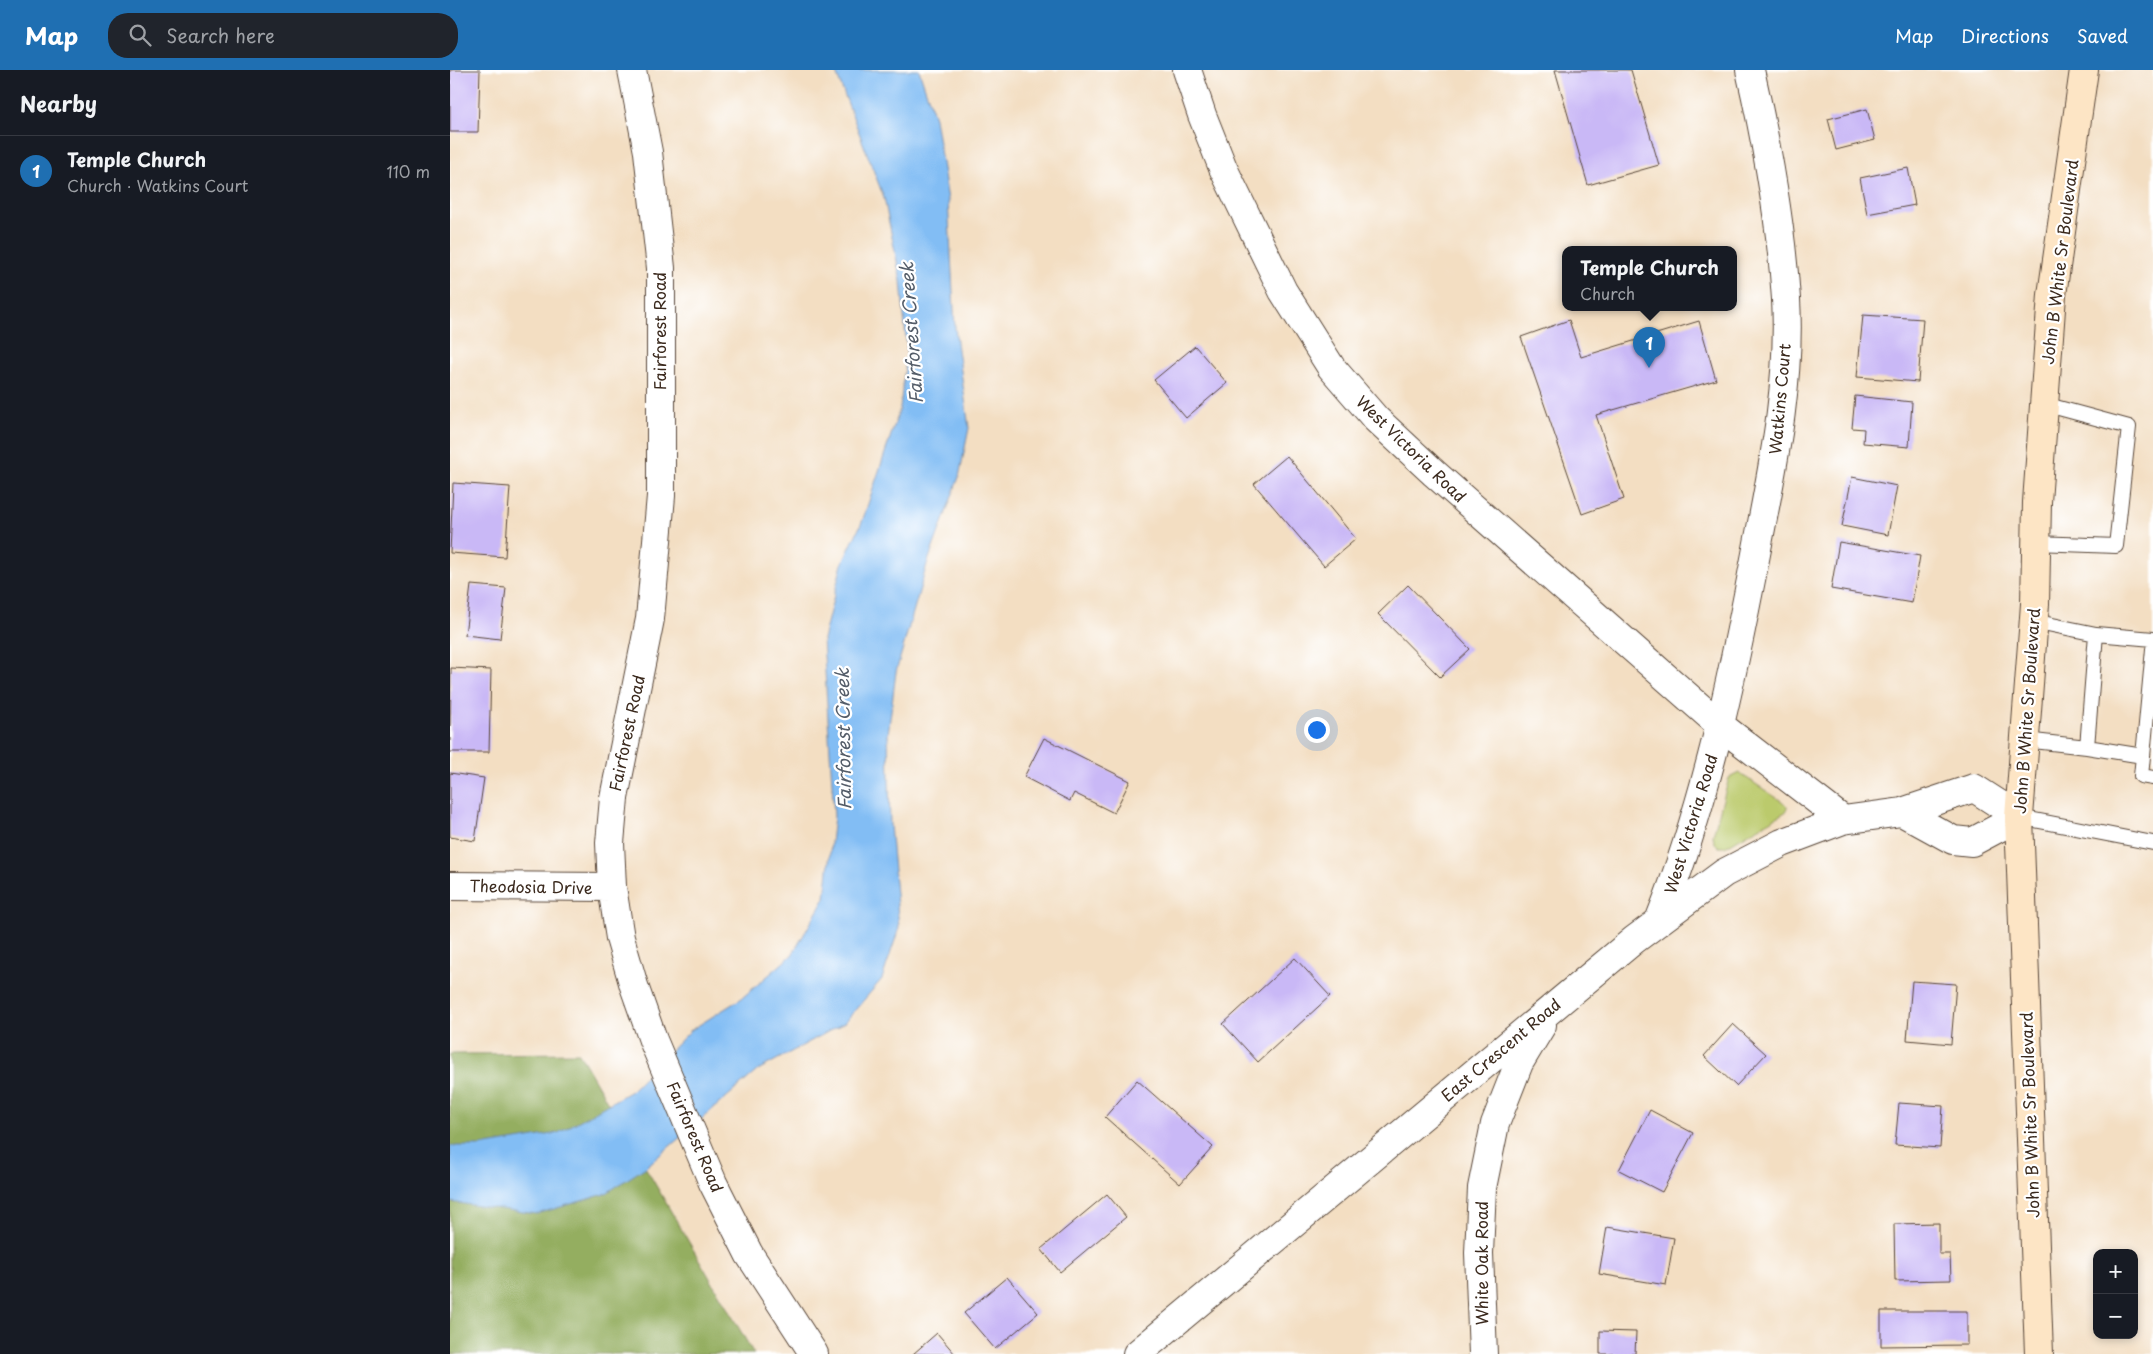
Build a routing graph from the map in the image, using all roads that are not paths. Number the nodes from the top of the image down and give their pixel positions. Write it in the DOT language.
graph roads {
  1 [pos="632,70"];
  2 [pos="1187,70"];
  3 [pos="1750,70"];
  4 [pos="2084,70"];
  5 [pos="2044,404"];
  6 [pos="2036,543"];
  7 [pos="2033,621"];
  8 [pos="2096,634"];
  9 [pos="2153,639"];
  10 [pos="2153,649"];
  11 [pos="1721,726"];
  12 [pos="2024,740"];
  13 [pos="2088,747"];
  14 [pos="2144,756"];
  15 [pos="2153,778"];
  16 [pos="1902,812"];
  17 [pos="2019,817"];
  18 [pos="1843,820"];
  19 [pos="2153,843"];
  20 [pos="450,886"];
  21 [pos="612,887"];
  22 [pos="1659,922"];
  23 [pos="1553,1007"];
  24 [pos="814,1354"];
  25 [pos="1137,1354"];
  26 [pos="1483,1354"];
  27 [pos="2039,1354"];
  1 -- 21 [label="street, Fairforest Road"];
  2 -- 11 [label="street, West Victoria Road"];
  3 -- 11 [label="street, Watkins Court"];
  4 -- 5 [label="main road, John B White Sr Boulevard"];
  5 -- 6 [label="main road, John B White Sr Boulevard"];
  5 -- 6 [label="lane"];
  6 -- 7 [label="main road, John B White Sr Boulevard"];
  7 -- 8 [label="lane"];
  7 -- 12 [label="main road, John B White Sr Boulevard"];
  8 -- 9 [label="lane"];
  8 -- 13 [label="lane"];
  10 -- 14 [label="lane"];
  11 -- 18 [label="street, West Victoria Road"];
  11 -- 22 [label="street, West Victoria Road"];
  12 -- 13 [label="lane"];
  12 -- 17 [label="main road, John B White Sr Boulevard"];
  13 -- 14 [label="lane"];
  14 -- 15 [label="lane"];
  16 -- 17 [label="street, East Crescent Road"];
  16 -- 17 [label="street"];
  16 -- 18 [label="street, East Crescent Road"];
  17 -- 19 [label="lane"];
  17 -- 27 [label="main road, John B White Sr Boulevard"];
  18 -- 22 [label="street, East Crescent Road"];
  20 -- 21 [label="street, Theodosia Drive"];
  21 -- 24 [label="street, Fairforest Road"];
  22 -- 23 [label="street, East Crescent Road"];
  23 -- 25 [label="street, East Crescent Road"];
  23 -- 26 [label="street, White Oak Road"];
}
